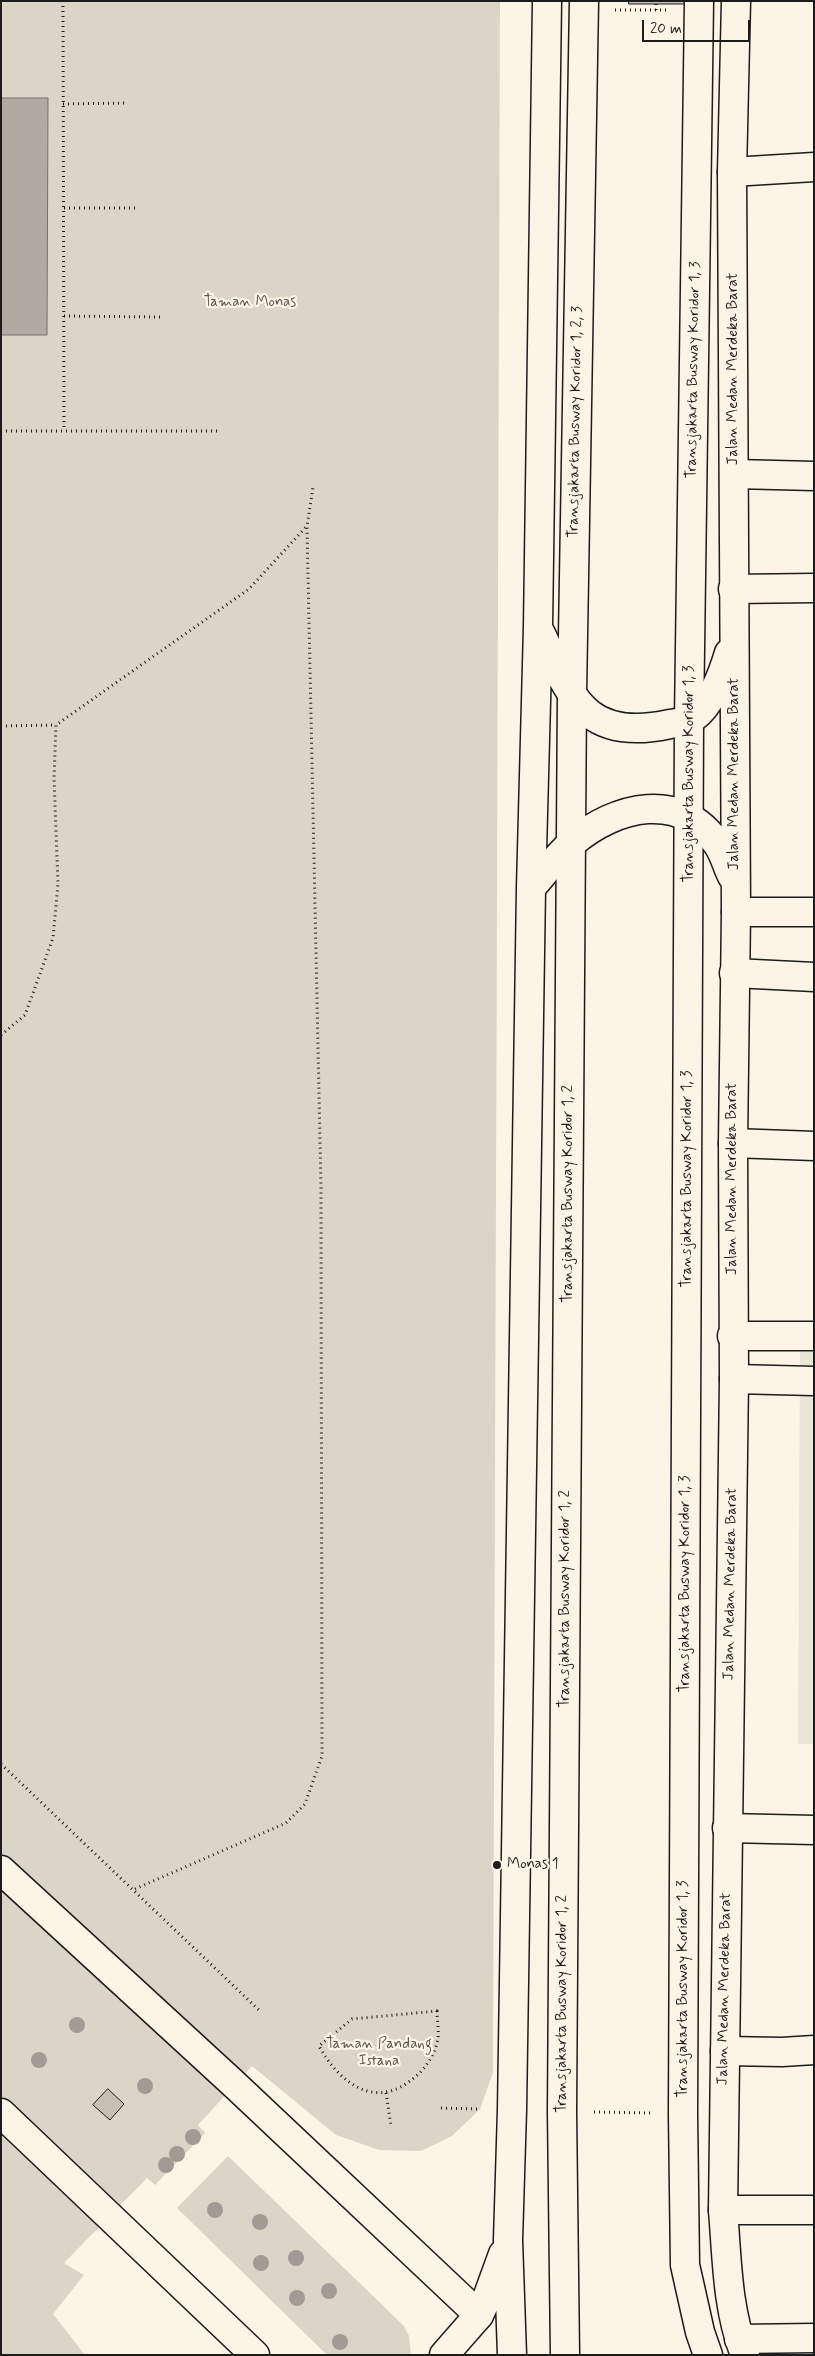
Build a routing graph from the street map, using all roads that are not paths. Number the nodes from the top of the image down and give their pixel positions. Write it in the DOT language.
graph roads {
  1 [pos="547,1"];
  2 [pos="736,1"];
  3 [pos="584,6"];
  4 [pos="699,6"];
  5 [pos="814,167"];
  6 [pos="732,172"];
  7 [pos="735,474"];
  8 [pos="814,476"];
  9 [pos="814,588"];
  10 [pos="733,589"];
  11 [pos="538,627"];
  12 [pos="734,632"];
  13 [pos="572,693"];
  14 [pos="689,720"];
  15 [pos="690,818"];
  16 [pos="572,843"];
  17 [pos="735,882"];
  18 [pos="531,888"];
  19 [pos="736,912"];
  20 [pos="814,912"];
  21 [pos="734,972"];
  22 [pos="814,977"];
  23 [pos="733,1142"];
  24 [pos="814,1146"];
  25 [pos="732,1336"];
  26 [pos="814,1336"];
  27 [pos="734,1379"];
  28 [pos="814,1381"];
  29 [pos="727,1828"];
  30 [pos="814,1830"];
  31 [pos="1,1870"];
  32 [pos="814,2050"];
  33 [pos="725,2051"];
  34 [pos="1,2113"];
  35 [pos="723,2210"];
  36 [pos="814,2210"];
  37 [pos="508,2240"];
  38 [pos="729,2291"];
  39 [pos="479,2315"];
  40 [pos="814,2338"];
  41 [pos="702,2347"];
  42 [pos="742,2347"];
  43 [pos="256,2355"];
  44 [pos="444,2355"];
  45 [pos="512,2355"];
  46 [pos="566,2355"];
  1 -- 11 [label="main road"];
  2 -- 6 [label="main road, Jalan Medan Merdeka Barat"];
  3 -- 13 [label="main road, Transjakarta Busway Koridor 1, 2, 3"];
  4 -- 14 [label="main road, Transjakarta Busway Koridor 1, 3"];
  5 -- 6 [label="main road"];
  6 -- 7 [label="main road, Jalan Medan Merdeka Barat"];
  7 -- 8 [label="main road"];
  7 -- 10 [label="main road, Jalan Medan Merdeka Barat"];
  9 -- 10 [label="main road"];
  10 -- 12 [label="main road, Jalan Medan Merdeka Barat"];
  11 -- 13 [label="main road"];
  11 -- 18 [label="main road"];
  12 -- 14 [label="main road"];
  12 -- 17 [label="main road, Jalan Medan Merdeka Barat"];
  13 -- 14 [label="main road"];
  13 -- 16 [label="main road, Transjakarta Busway Koridor 1, 2, 3"];
  14 -- 15 [label="main road, Transjakarta Busway Koridor 1, 3"];
  15 -- 16 [label="main road"];
  15 -- 17 [label="main road"];
  15 -- 41 [label="main road, Transjakarta Busway Koridor 1, 3"];
  16 -- 18 [label="main road"];
  16 -- 46 [label="main road, Transjakarta Busway Koridor 1, 2"];
  17 -- 19 [label="main road, Jalan Medan Merdeka Barat"];
  18 -- 37 [label="main road"];
  19 -- 20 [label="main road"];
  19 -- 21 [label="main road, Jalan Medan Merdeka Barat"];
  21 -- 22 [label="main road"];
  21 -- 23 [label="main road, Jalan Medan Merdeka Barat"];
  23 -- 24 [label="main road"];
  23 -- 25 [label="main road, Jalan Medan Merdeka Barat"];
  25 -- 26 [label="main road"];
  25 -- 27 [label="main road, Jalan Medan Merdeka Barat"];
  27 -- 28 [label="main road"];
  27 -- 29 [label="main road, Jalan Medan Merdeka Barat"];
  29 -- 30 [label="main road"];
  29 -- 33 [label="main road, Jalan Medan Merdeka Barat"];
  31 -- 39 [label="main road"];
  32 -- 33 [label="main road"];
  33 -- 35 [label="main road, Jalan Medan Merdeka Barat"];
  34 -- 43 [label="main road"];
  35 -- 36 [label="main road"];
  35 -- 38 [label="main road, Jalan Medan Merdeka Barat"];
  37 -- 39 [label="main road"];
  37 -- 45 [label="main road"];
  38 -- 41 [label="main road"];
  38 -- 42 [label="main road, Jalan Medan Merdeka Barat"];
  39 -- 44 [label="main road"];
  40 -- 42 [label="main road"];
}
